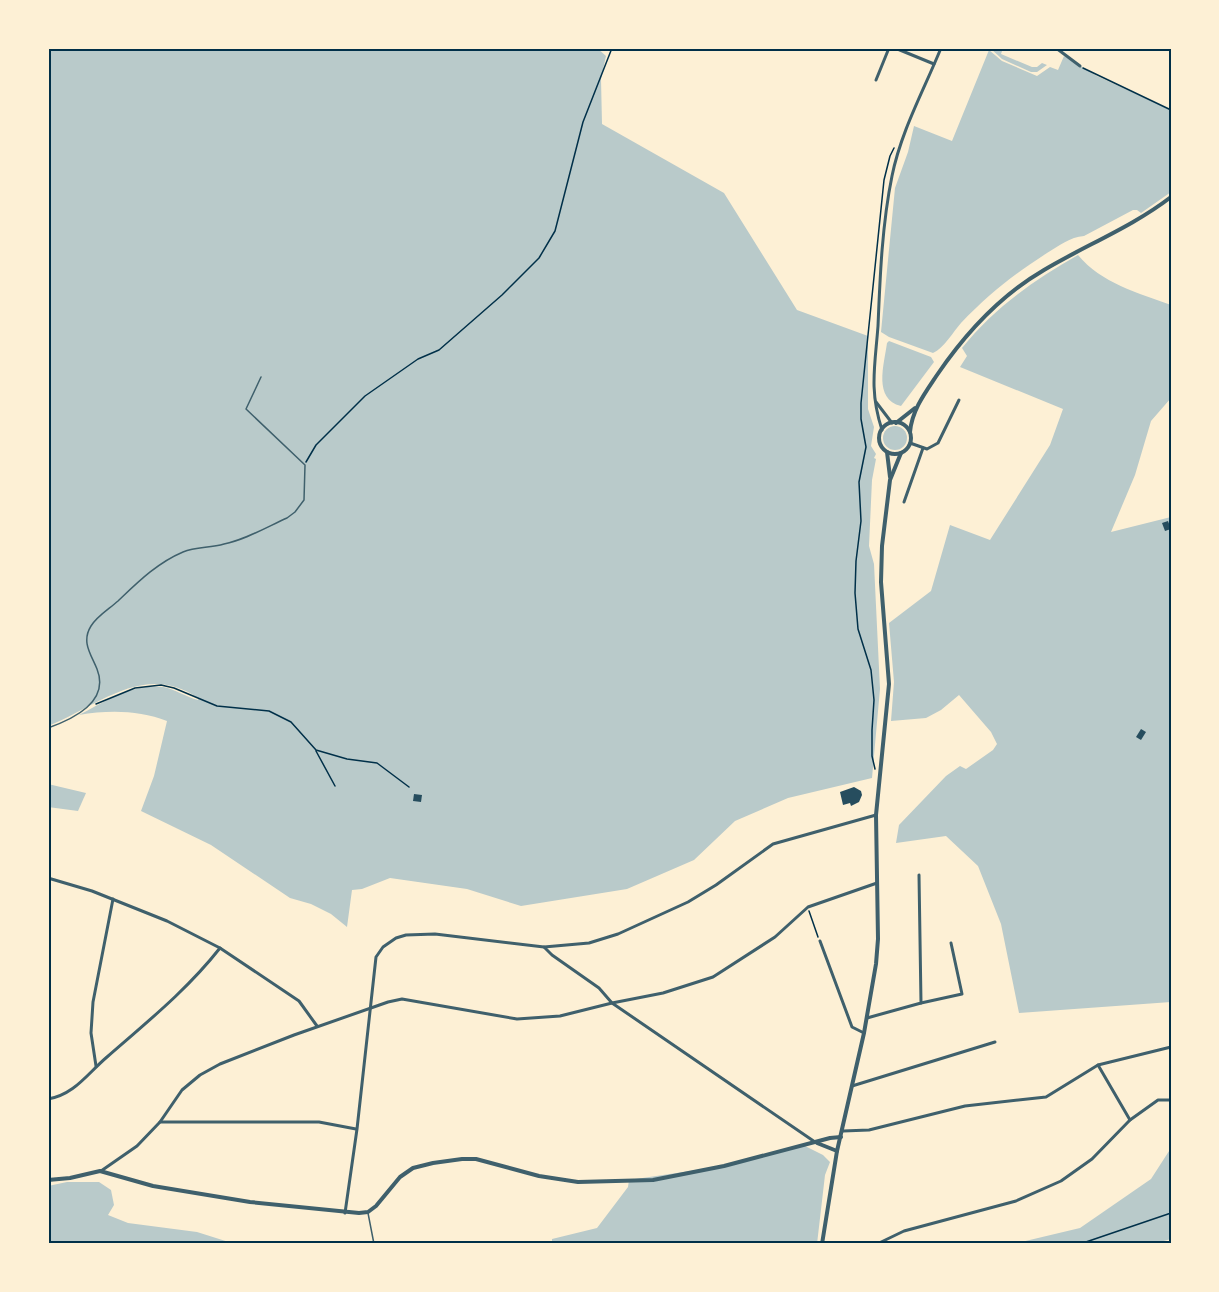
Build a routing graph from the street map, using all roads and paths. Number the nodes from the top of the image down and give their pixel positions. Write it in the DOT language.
graph roads {
  1 [pos="612,48"];
  2 [pos="889,48"];
  3 [pos="895,48"];
  4 [pos="941,48"];
  5 [pos="1056,48"];
  6 [pos="934,64"];
  7 [pos="1080,66"];
  8 [pos="876,80"];
  9 [pos="1171,110"];
  10 [pos="903,139"];
  11 [pos="1171,197"];
  12 [pos="261,377"];
  13 [pos="875,400"];
  14 [pos="959,400"];
  15 [pos="918,405"];
  16 [pos="894,423"];
  17 [pos="882,430"];
  18 [pos="910,432"];
  19 [pos="910,443"];
  20 [pos="923,448"];
  21 [pos="887,452"];
  22 [pos="901,453"];
  23 [pos="305,465"];
  24 [pos="890,480"];
  25 [pos="904,502"];
  26 [pos="94,705"];
  27 [pos="48,728"];
  28 [pos="316,750"];
  29 [pos="879,778"];
  30 [pos="335,786"];
  31 [pos="409,787"];
  32 [pos="876,815"];
  33 [pos="919,875"];
  34 [pos="48,878"];
  35 [pos="877,883"];
  36 [pos="113,900"];
  37 [pos="808,907"];
  38 [pos="820,941"];
  39 [pos="951,943"];
  40 [pos="544,947"];
  41 [pos="220,948"];
  42 [pos="612,1003"];
  43 [pos="921,1003"];
  44 [pos="369,1010"];
  45 [pos="867,1018"];
  46 [pos="317,1026"];
  47 [pos="864,1033"];
  48 [pos="996,1042"];
  49 [pos="1171,1047"];
  50 [pos="1098,1065"];
  51 [pos="96,1066"];
  52 [pos="852,1086"];
  53 [pos="48,1099"];
  54 [pos="1171,1100"];
  55 [pos="1130,1120"];
  56 [pos="160,1122"];
  57 [pos="357,1129"];
  58 [pos="843,1131"];
  59 [pos="841,1137"];
  60 [pos="817,1143"];
  61 [pos="837,1151"];
  62 [pos="100,1171"];
  63 [pos="48,1180"];
  64 [pos="368,1212"];
  65 [pos="345,1213"];
  66 [pos="1171,1213"];
  67 [pos="374,1244"];
  68 [pos="822,1244"];
  69 [pos="877,1244"];
  70 [pos="1080,1244"];
  1 -- 23 [label="path"];
  2 -- 8 [label="street"];
  3 -- 6 [label="street"];
  4 -- 6 [label="street"];
  5 -- 7 [label="street"];
  6 -- 10 [label="street"];
  7 -- 9 [label="path"];
  10 -- 13 [label="street"];
  10 -- 29 [label="path"];
  11 -- 15 [label="street"];
  12 -- 23 [label="lane"];
  13 -- 16 [label="street"];
  13 -- 17 [label="street"];
  14 -- 20 [label="street"];
  15 -- 16 [label="street"];
  15 -- 18 [label="street"];
  16 -- 17 [label="street"];
  16 -- 18 [label="street"];
  17 -- 21 [label="street"];
  18 -- 19 [label="street"];
  19 -- 20 [label="street"];
  19 -- 22 [label="street"];
  20 -- 25 [label="street"];
  21 -- 22 [label="street"];
  21 -- 24 [label="street"];
  22 -- 24 [label="street"];
  23 -- 27 [label="lane"];
  24 -- 29 [label="street"];
  26 -- 28 [label="path"];
  28 -- 30 [label="path"];
  28 -- 31 [label="path"];
  29 -- 32 [label="street"];
  32 -- 35 [label="street"];
  32 -- 40 [label="street"];
  33 -- 43 [label="street"];
  34 -- 36 [label="street"];
  35 -- 37 [label="street"];
  35 -- 45 [label="street"];
  36 -- 41 [label="street"];
  36 -- 51 [label="street"];
  37 -- 38 [label="path"];
  37 -- 42 [label="street"];
  38 -- 47 [label="street"];
  39 -- 43 [label="street"];
  40 -- 42 [label="street"];
  40 -- 44 [label="street"];
  41 -- 46 [label="street"];
  41 -- 51 [label="street"];
  42 -- 44 [label="street"];
  42 -- 60 [label="street"];
  43 -- 45 [label="street"];
  44 -- 46 [label="street"];
  44 -- 57 [label="street"];
  45 -- 47 [label="street"];
  46 -- 56 [label="street"];
  47 -- 52 [label="street"];
  48 -- 52 [label="street"];
  49 -- 50 [label="street"];
  50 -- 55 [label="street"];
  50 -- 58 [label="street"];
  51 -- 53 [label="street"];
  52 -- 58 [label="street"];
  54 -- 55 [label="street"];
  55 -- 69 [label="street"];
  56 -- 57 [label="street"];
  56 -- 62 [label="street"];
  57 -- 65 [label="street"];
  58 -- 59 [label="street"];
  59 -- 60 [label="street"];
  59 -- 61 [label="street"];
  60 -- 61 [label="street"];
  60 -- 64 [label="street"];
  61 -- 68 [label="street"];
  62 -- 63 [label="street"];
  62 -- 65 [label="street"];
  64 -- 65 [label="street"];
  64 -- 67 [label="lane"];
  66 -- 70 [label="path"];
}
